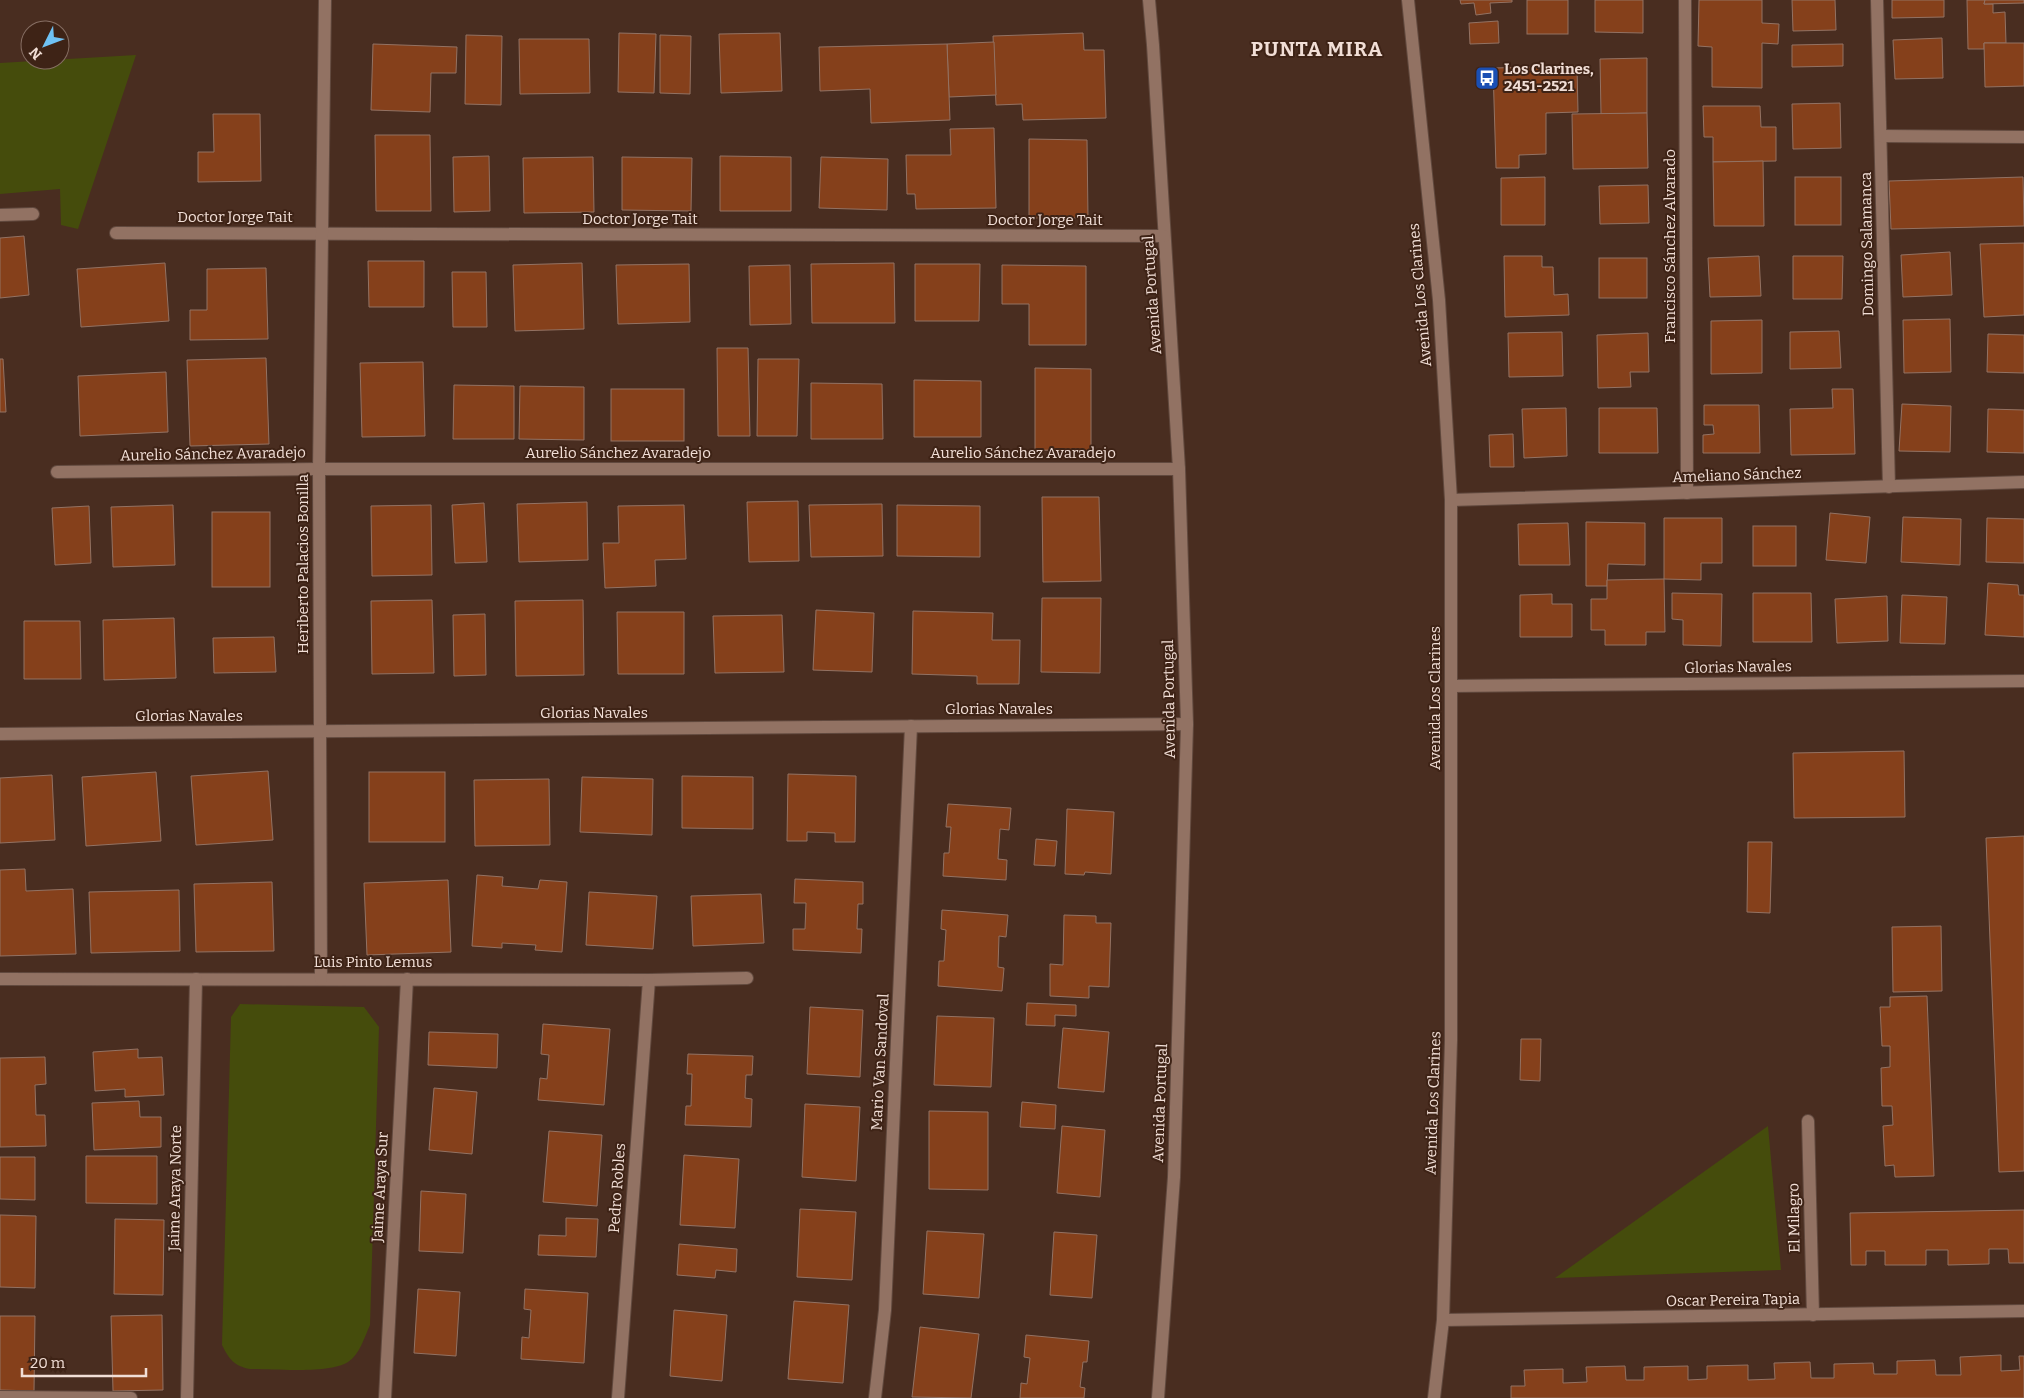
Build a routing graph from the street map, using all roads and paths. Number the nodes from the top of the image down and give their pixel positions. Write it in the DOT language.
graph roads {
  1 [pos="325,0"];
  2 [pos="1148,0"];
  3 [pos="1408,0"];
  4 [pos="1685,0"];
  5 [pos="1877,0"];
  6 [pos="1881,136"];
  7 [pos="2024,137"];
  8 [pos="33,214"];
  9 [pos="0,215"];
  10 [pos="116,233"];
  11 [pos="323,234"];
  12 [pos="1164,236"];
  13 [pos="319,469"];
  14 [pos="1179,470"];
  15 [pos="57,472"];
  16 [pos="2024,482"];
  17 [pos="1889,487"];
  18 [pos="1687,493"];
  19 [pos="1451,500"];
  20 [pos="2024,681"];
  21 [pos="1452,686"];
  22 [pos="1188,724"];
  23 [pos="912,726"];
  24 [pos="321,731"];
  25 [pos="0,734"];
  26 [pos="747,978"];
  27 [pos="0,979"];
  28 [pos="196,979"];
  29 [pos="321,979"];
  30 [pos="408,979"];
  31 [pos="649,980"];
  32 [pos="1808,1121"];
  33 [pos="2024,1311"];
  34 [pos="1813,1315"];
  35 [pos="1443,1320"];
  36 [pos="0,1397"];
  37 [pos="131,1398"];
  38 [pos="187,1398"];
  39 [pos="385,1398"];
  40 [pos="618,1398"];
  41 [pos="875,1398"];
  42 [pos="1158,1398"];
  43 [pos="1434,1398"];
  1 -- 11 [label="street, Heriberto Palacios Bonilla"];
  2 -- 12 [label="street, Avenida Portugal"];
  3 -- 19 [label="street, Avenida Los Clarines"];
  4 -- 18 [label="street, Francisco Sánchez Alvarado"];
  5 -- 6 [label="street, Domingo Salamanca"];
  6 -- 7 [label="street"];
  6 -- 17 [label="street, Domingo Salamanca"];
  8 -- 9 [label="street"];
  10 -- 11 [label="street, Doctor Jorge Tait"];
  11 -- 12 [label="street, Doctor Jorge Tait"];
  11 -- 13 [label="street, Heriberto Palacios Bonilla"];
  12 -- 14 [label="street, Avenida Portugal"];
  13 -- 14 [label="street, Aurelio Sánchez Avaradejo"];
  13 -- 15 [label="street, Aurelio Sánchez Avaradejo"];
  13 -- 24 [label="street, Heriberto Palacios Bonilla"];
  14 -- 22 [label="street, Avenida Portugal"];
  16 -- 17 [label="street, Ameliano Sánchez"];
  17 -- 18 [label="street, Ameliano Sánchez"];
  18 -- 19 [label="street, Ameliano Sánchez"];
  19 -- 21 [label="street, Avenida Los Clarines"];
  20 -- 21 [label="street, Glorias Navales"];
  21 -- 35 [label="street, Avenida Los Clarines"];
  22 -- 23 [label="street, Glorias Navales"];
  22 -- 42 [label="street, Avenida Portugal"];
  23 -- 24 [label="street, Glorias Navales"];
  23 -- 41 [label="street, Mario Van Sandoval"];
  24 -- 25 [label="street, Glorias Navales"];
  24 -- 29 [label="street, Heriberto Palacios Bonilla"];
  26 -- 31 [label="street, Luis Pinto Lemus"];
  27 -- 28 [label="street, Luis Pinto Lemus"];
  28 -- 29 [label="street, Luis Pinto Lemus"];
  28 -- 38 [label="street, Jaime Araya Norte"];
  29 -- 30 [label="street, Luis Pinto Lemus"];
  30 -- 31 [label="street, Luis Pinto Lemus"];
  30 -- 39 [label="street, Jaime Araya Sur"];
  31 -- 40 [label="street, Pedro Robles"];
  32 -- 34 [label="street, El Milagro"];
  33 -- 34 [label="street, Oscar Pereira Tapia"];
  34 -- 35 [label="street, Oscar Pereira Tapia"];
  35 -- 43 [label="street, Avenida Los Clarines"];
  36 -- 37 [label="street"];
}
